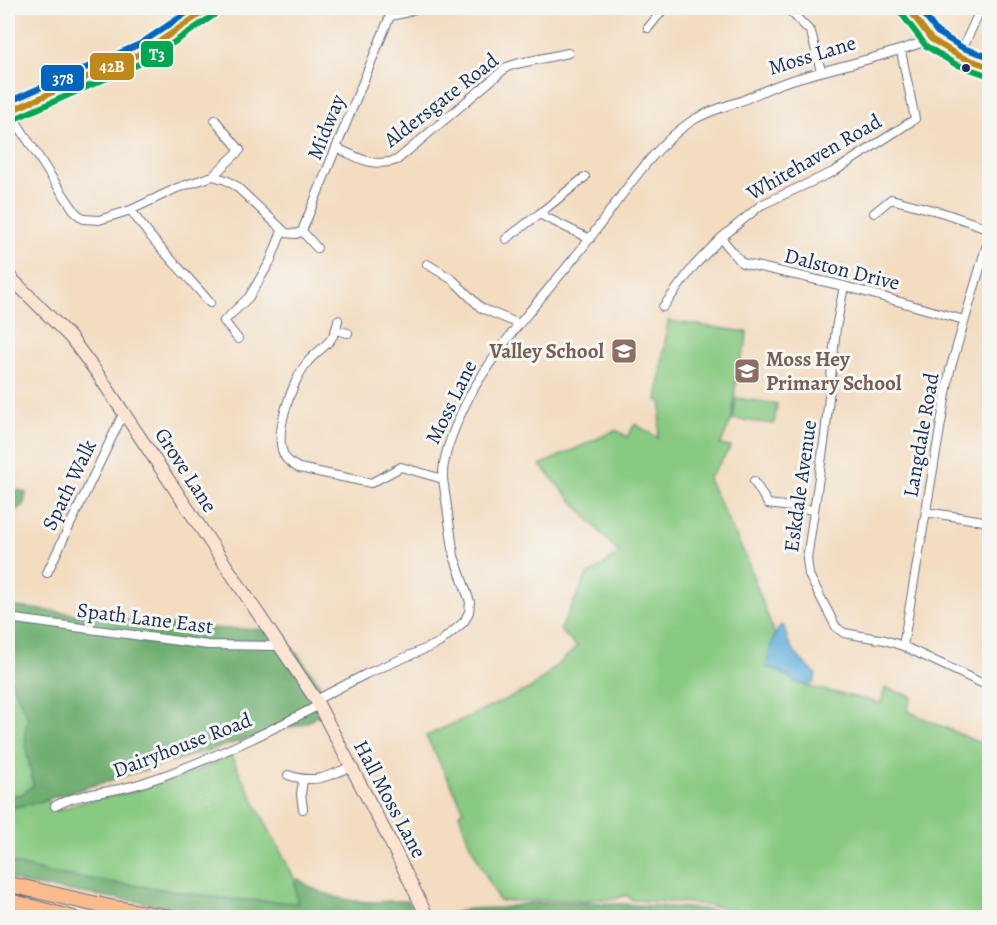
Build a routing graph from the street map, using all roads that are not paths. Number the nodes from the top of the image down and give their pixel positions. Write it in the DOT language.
graph roads {
  1 [pos="209,8"];
  2 [pos="417,8"];
  3 [pos="662,8"];
  4 [pos="787,8"];
  5 [pos="908,8"];
  6 [pos="981,8"];
  7 [pos="389,12"];
  8 [pos="648,28"];
  9 [pos="932,39"];
  10 [pos="901,51"];
  11 [pos="568,53"];
  12 [pos="959,56"];
  13 [pos="990,67"];
  14 [pos="821,71"];
  15 [pos="8,111"];
  16 [pos="215,120"];
  17 [pos="337,148"];
  18 [pos="213,176"];
  19 [pos="585,177"];
  20 [pos="131,210"];
  21 [pos="874,213"];
  22 [pos="539,214"];
  23 [pos="990,229"];
  24 [pos="282,231"];
  25 [pos="302,231"];
  26 [pos="990,234"];
  27 [pos="590,238"];
  28 [pos="722,238"];
  29 [pos="506,239"];
  30 [pos="317,248"];
  31 [pos="427,264"];
  32 [pos="8,275"];
  33 [pos="844,286"];
  34 [pos="210,303"];
  35 [pos="663,307"];
  36 [pos="338,320"];
  37 [pos="964,320"];
  38 [pos="519,324"];
  39 [pos="336,330"];
  40 [pos="348,333"];
  41 [pos="238,339"];
  42 [pos="124,412"];
  43 [pos="443,479"];
  44 [pos="754,481"];
  45 [pos="814,510"];
  46 [pos="926,512"];
  47 [pos="990,522"];
  48 [pos="47,573"];
  49 [pos="8,618"];
  50 [pos="278,646"];
  51 [pos="903,646"];
  52 [pos="990,687"];
  53 [pos="317,703"];
  54 [pos="350,767"];
  55 [pos="288,775"];
  56 [pos="303,780"];
  57 [pos="55,806"];
  58 [pos="303,809"];
  59 [pos="8,884"];
  60 [pos="8,901"];
  61 [pos="72,918"];
  62 [pos="173,918"];
  63 [pos="428,918"];
  1 -- 15 [label="street"];
  2 -- 7 [label="street"];
  3 -- 8 [label="street"];
  4 -- 14 [label="street"];
  5 -- 9 [label="street"];
  6 -- 12 [label="street"];
  7 -- 17 [label="street, Midway"];
  9 -- 10 [label="street, Moss Lane"];
  9 -- 12 [label="street"];
  10 -- 14 [label="street, Moss Lane"];
  10 -- 28 [label="street, Whitehaven Road"];
  11 -- 17 [label="street, Aldersgate Road"];
  12 -- 13 [label="street"];
  14 -- 27 [label="street, Moss Lane"];
  15 -- 20 [label="street"];
  16 -- 18 [label="street"];
  17 -- 25 [label="street, Midway"];
  18 -- 20 [label="street"];
  18 -- 24 [label="street"];
  19 -- 22 [label="street"];
  20 -- 34 [label="street"];
  21 -- 23 [label="street"];
  22 -- 27 [label="street"];
  22 -- 29 [label="street"];
  24 -- 25 [label="street"];
  24 -- 41 [label="street"];
  25 -- 30 [label="street"];
  26 -- 37 [label="street, Langdale Road"];
  27 -- 38 [label="street, Moss Lane"];
  28 -- 33 [label="street, Dalston Drive"];
  28 -- 35 [label="street, Whitehaven Road"];
  31 -- 38 [label="street"];
  32 -- 42 [label="street, Grove Lane"];
  33 -- 37 [label="street, Dalston Drive"];
  33 -- 45 [label="street, Eskdale Avenue"];
  36 -- 39 [label="street"];
  37 -- 46 [label="street, Langdale Road"];
  38 -- 43 [label="street, Moss Lane"];
  39 -- 40 [label="street"];
  39 -- 43 [label="street"];
  42 -- 48 [label="street, Spath Walk"];
  42 -- 50 [label="street, Grove Lane"];
  43 -- 53 [label="street, Moss Lane"];
  44 -- 45 [label="street"];
  45 -- 51 [label="street, Eskdale Avenue"];
  46 -- 47 [label="street"];
  46 -- 51 [label="street, Langdale Road"];
  49 -- 50 [label="street, Spath Lane East"];
  50 -- 53 [label="street, Grove Lane"];
  51 -- 52 [label="street, Eskdale Avenue"];
  53 -- 54 [label="street, Hall Moss Lane"];
  53 -- 57 [label="street, Dairyhouse Road"];
  54 -- 56 [label="street"];
  54 -- 63 [label="street, Hall Moss Lane"];
  55 -- 56 [label="street"];
  56 -- 58 [label="street"];
  59 -- 62 [label="highway"];
  60 -- 61 [label="highway"];
}
